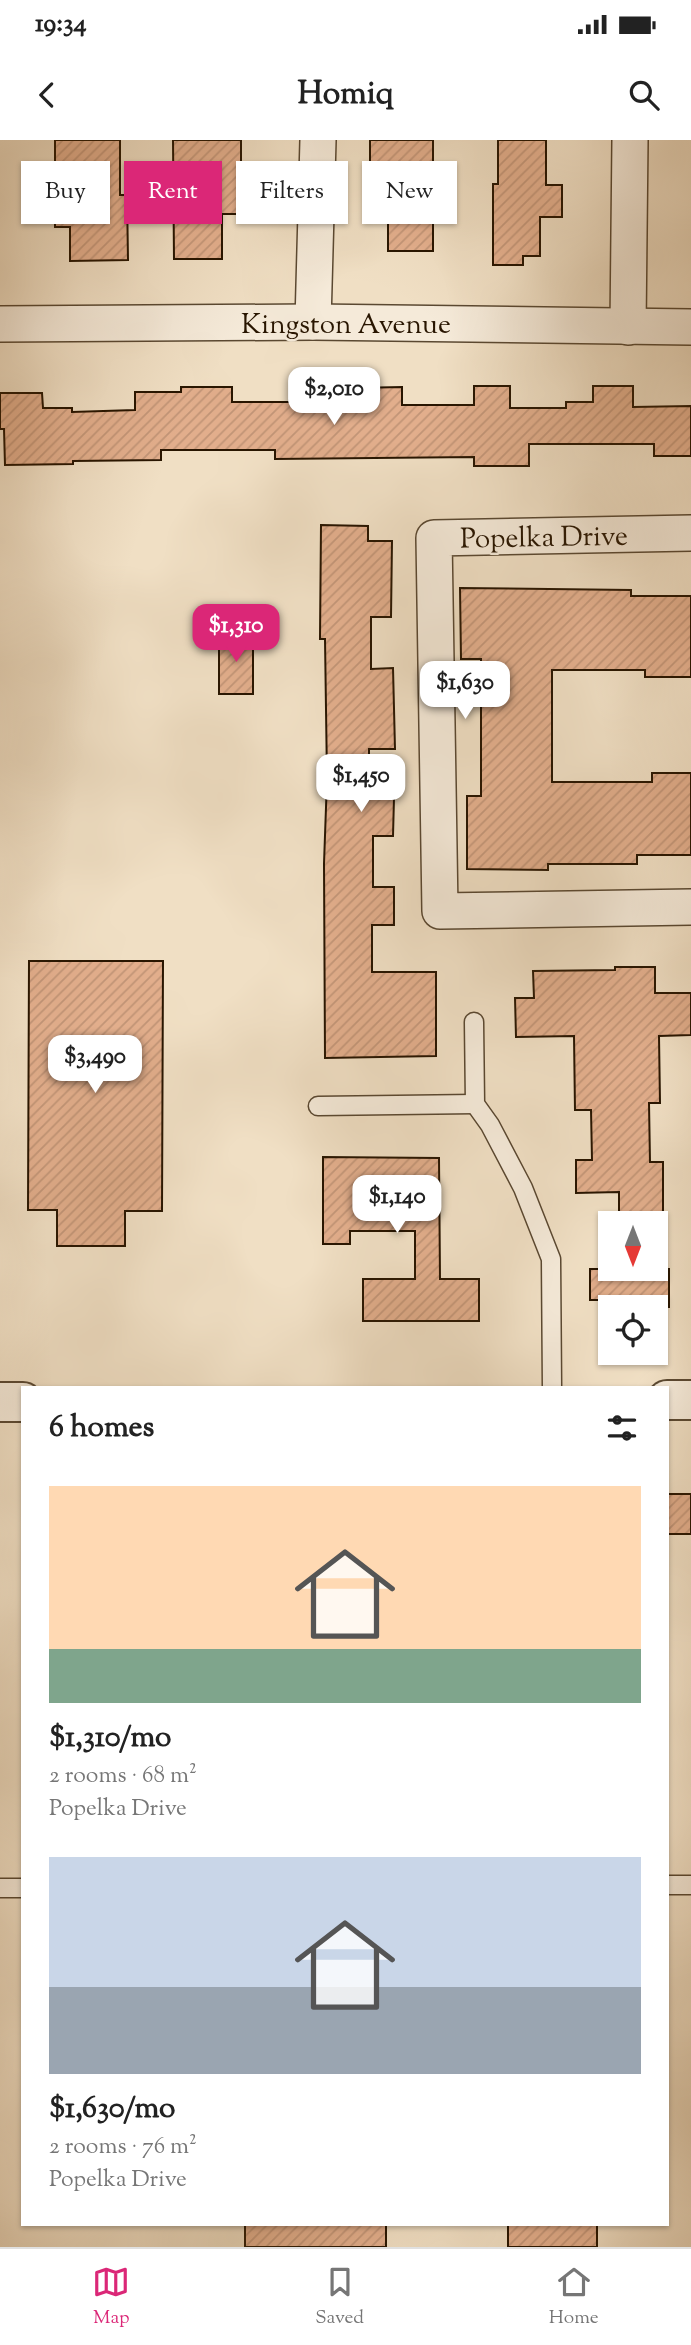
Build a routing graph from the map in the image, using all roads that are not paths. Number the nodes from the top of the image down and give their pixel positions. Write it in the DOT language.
graph roads {
  1 [pos="318,140"];
  2 [pos="630,140"];
  3 [pos="313,322"];
  4 [pos="0,324"];
  5 [pos="628,327"];
  6 [pos="691,327"];
  7 [pos="691,533"];
  8 [pos="691,907"];
  9 [pos="474,1022"];
  10 [pos="475,1104"];
  11 [pos="318,1106"];
  12 [pos="552,1386"];
  13 [pos="669,1400"];
  14 [pos="691,1400"];
  15 [pos="0,1402"];
  16 [pos="21,1402"];
  17 [pos="669,1885"];
  18 [pos="691,1885"];
  19 [pos="0,1888"];
  20 [pos="21,1888"];
  1 -- 3 [label="street"];
  2 -- 5 [label="street"];
  3 -- 4 [label="street, Kingston Avenue"];
  3 -- 5 [label="street, Kingston Avenue"];
  5 -- 6 [label="street, Kingston Avenue"];
  7 -- 8 [label="street, Popelka Drive"];
  9 -- 10 [label="lane"];
  10 -- 11 [label="lane"];
  10 -- 12 [label="lane"];
  13 -- 14 [label="street"];
  15 -- 16 [label="street"];
  17 -- 18 [label="lane"];
  19 -- 20 [label="lane"];
}
